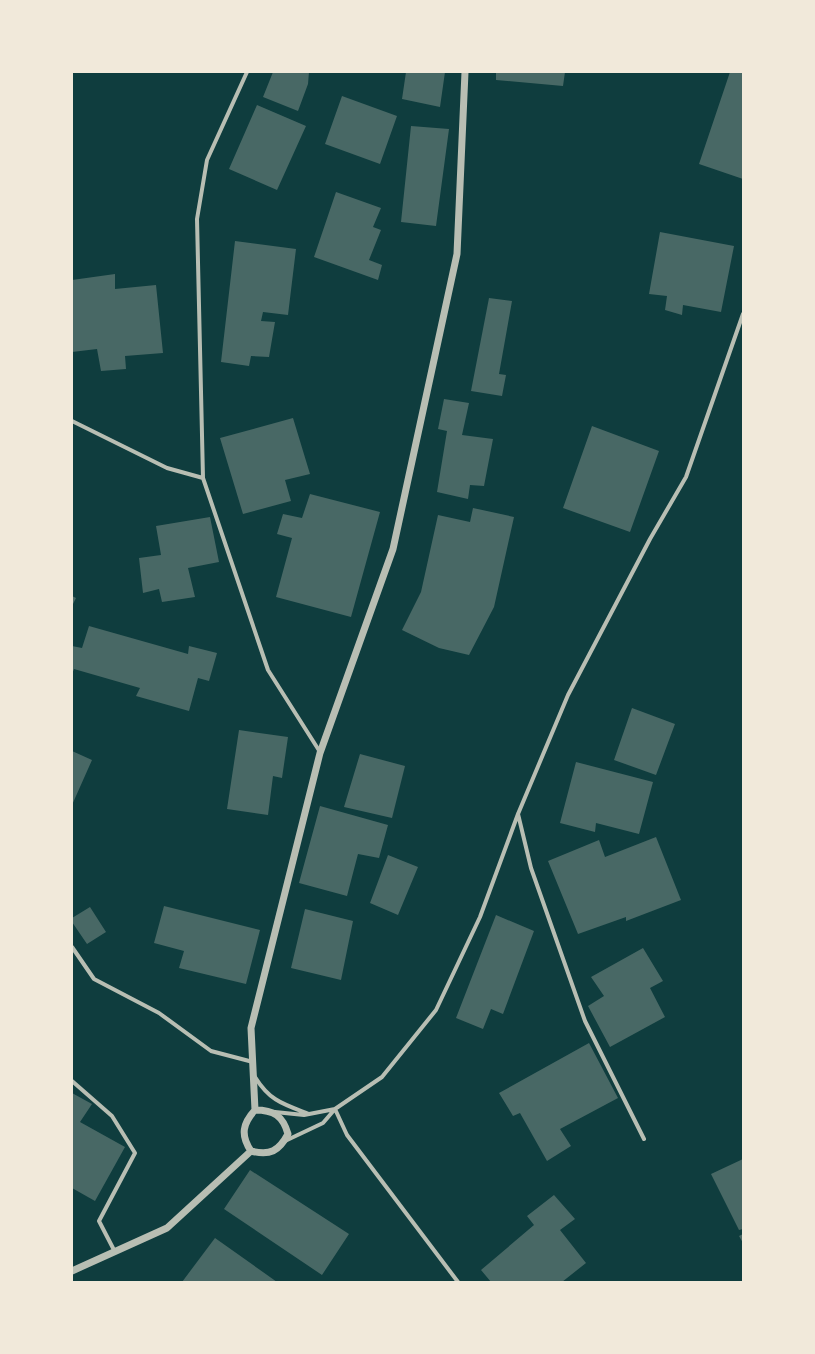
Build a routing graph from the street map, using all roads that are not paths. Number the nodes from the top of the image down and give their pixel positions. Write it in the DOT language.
graph roads {
  1 [pos="247,72"];
  2 [pos="466,72"];
  3 [pos="743,314"];
  4 [pos="72,421"];
  5 [pos="203,478"];
  6 [pos="320,753"];
  7 [pos="518,814"];
  8 [pos="72,947"];
  9 [pos="253,1062"];
  10 [pos="253,1074"];
  11 [pos="72,1081"];
  12 [pos="335,1108"];
  13 [pos="255,1110"];
  14 [pos="275,1112"];
  15 [pos="309,1114"];
  16 [pos="644,1139"];
  17 [pos="284,1142"];
  18 [pos="252,1150"];
  19 [pos="115,1252"];
  20 [pos="72,1272"];
  21 [pos="458,1282"];
  1 -- 5 [label="street"];
  2 -- 6 [label="street"];
  3 -- 7 [label="street"];
  4 -- 5 [label="street"];
  5 -- 6 [label="street"];
  6 -- 9 [label="street"];
  7 -- 12 [label="street"];
  7 -- 16 [label="street"];
  8 -- 9 [label="street"];
  9 -- 10 [label="street"];
  10 -- 13 [label="street"];
  10 -- 15 [label="street"];
  11 -- 19 [label="street"];
  12 -- 15 [label="street"];
  12 -- 17 [label="street"];
  12 -- 21 [label="street"];
  13 -- 14 [label="street"];
  13 -- 18 [label="street"];
  14 -- 15 [label="street"];
  14 -- 17 [label="street"];
  17 -- 18 [label="street"];
  18 -- 19 [label="street"];
  19 -- 20 [label="street"];
}
